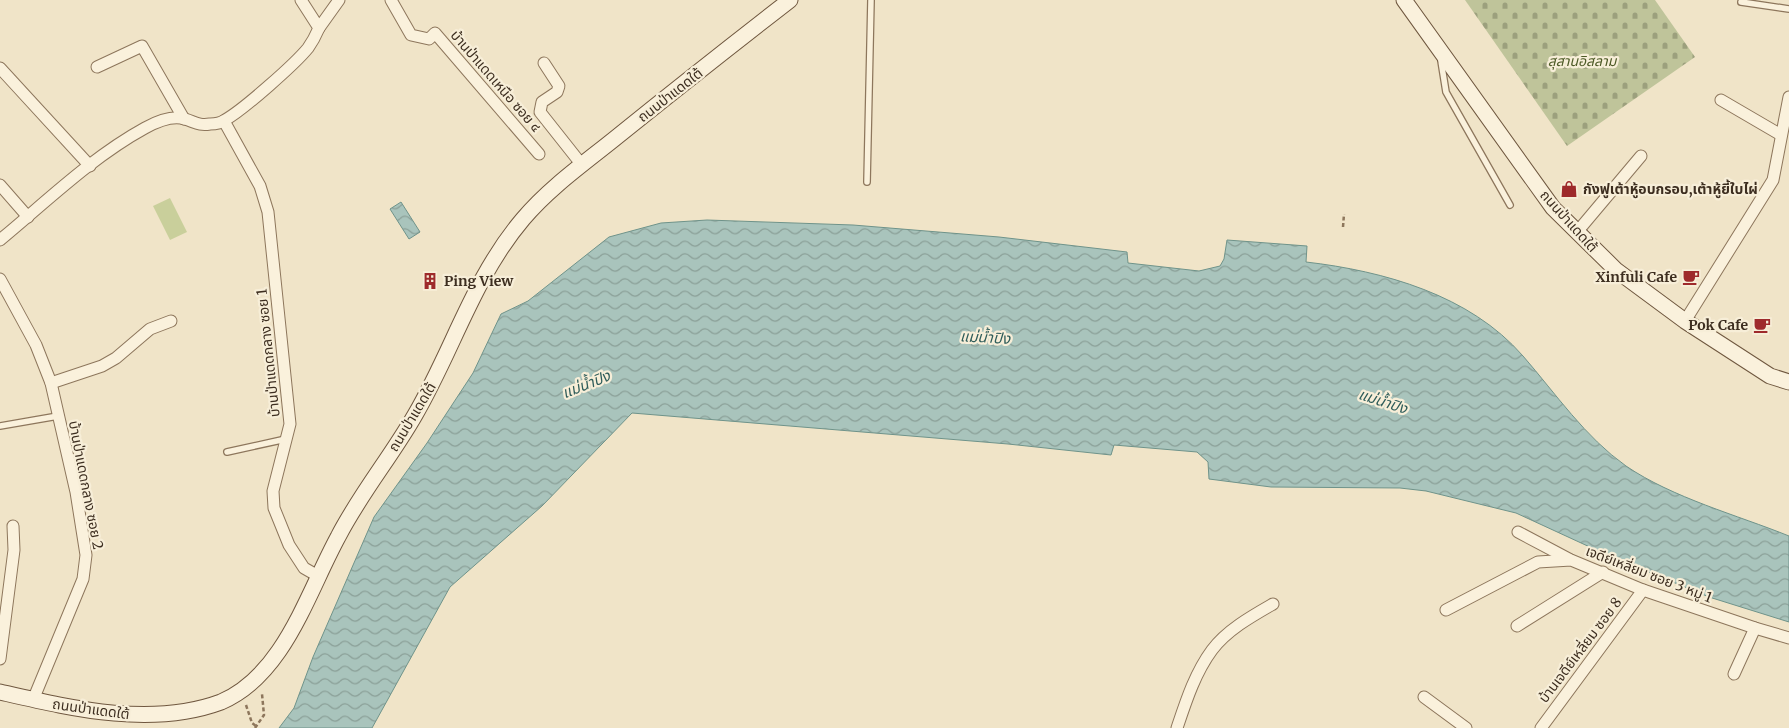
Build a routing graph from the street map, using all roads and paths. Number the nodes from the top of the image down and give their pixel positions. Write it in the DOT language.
graph roads {
  1 [pos="300,0"];
  2 [pos="339,0"];
  3 [pos="391,0"];
  4 [pos="790,0"];
  5 [pos="871,0"];
  6 [pos="1404,0"];
  7 [pos="1741,2"];
  8 [pos="1789,9"];
  9 [pos="319,28"];
  10 [pos="1440,49"];
  11 [pos="544,63"];
  12 [pos="98,67"];
  13 [pos="0,68"];
  14 [pos="1789,97"];
  15 [pos="1721,100"];
  16 [pos="184,119"];
  17 [pos="224,121"];
  18 [pos="1782,135"];
  19 [pos="539,154"];
  20 [pos="1641,156"];
  21 [pos="582,165"];
  22 [pos="90,166"];
  23 [pos="867,182"];
  24 [pos="0,185"];
  25 [pos="1510,205"];
  26 [pos="1344,214"];
  27 [pos="28,217"];
  28 [pos="1343,227"];
  29 [pos="1577,232"];
  30 [pos="0,240"];
  31 [pos="0,279"];
  32 [pos="171,321"];
  33 [pos="1685,321"];
  34 [pos="1789,382"];
  35 [pos="51,383"];
  36 [pos="58,416"];
  37 [pos="0,426"];
  38 [pos="286,440"];
  39 [pos="227,452"];
  40 [pos="13,526"];
  41 [pos="1518,532"];
  42 [pos="1572,560"];
  43 [pos="1603,572"];
  44 [pos="318,576"];
  45 [pos="1643,590"];
  46 [pos="1274,604"];
  47 [pos="1446,610"];
  48 [pos="1517,626"];
  49 [pos="1755,628"];
  50 [pos="1789,638"];
  51 [pos="0,659"];
  52 [pos="1734,674"];
  53 [pos="0,692"];
  54 [pos="240,692"];
  55 [pos="262,694"];
  56 [pos="1424,697"];
  57 [pos="33,700"];
  58 [pos="256,727"];
  59 [pos="1177,728"];
  60 [pos="1466,728"];
  61 [pos="1541,728"];
  1 -- 9 [label="street"];
  2 -- 9 [label="street"];
  3 -- 19 [label="street, บ้านป่าแดดเหนือ ซอย ๔"];
  4 -- 21 [label="street, ถนนป่าแดดใต้"];
  5 -- 23 [label="lane"];
  6 -- 10 [label="street, ถนนป่าแดดใต้"];
  7 -- 8 [label="lane"];
  9 -- 17 [label="street"];
  10 -- 25 [label="lane"];
  10 -- 29 [label="street, ถนนป่าแดดใต้"];
  11 -- 21 [label="street"];
  12 -- 16 [label="street"];
  13 -- 22 [label="street"];
  14 -- 18 [label="street"];
  15 -- 18 [label="street"];
  16 -- 17 [label="street"];
  16 -- 22 [label="street"];
  17 -- 38 [label="street, บ้านป่าแดดกลาง ซอย 1"];
  18 -- 33 [label="street"];
  20 -- 29 [label="street"];
  21 -- 44 [label="street, ถนนป่าแดดใต้"];
  22 -- 27 [label="street"];
  24 -- 27 [label="street"];
  26 -- 28 [label="path"];
  27 -- 30 [label="street"];
  29 -- 33 [label="street, ถนนป่าแดดใต้"];
  31 -- 35 [label="street, บ้านป่าแดดกลาง ซอย 2"];
  32 -- 35 [label="street"];
  33 -- 34 [label="street, ถนนป่าแดดใต้"];
  35 -- 36 [label="street, บ้านป่าแดดกลาง ซอย 2"];
  36 -- 37 [label="lane"];
  36 -- 57 [label="street, บ้านป่าแดดกลาง ซอย 2"];
  38 -- 39 [label="lane"];
  38 -- 44 [label="street, บ้านป่าแดดกลาง ซอย 1"];
  40 -- 51 [label="street"];
  41 -- 42 [label="street"];
  42 -- 43 [label="street, เจดีย์เหลี่ยม ซอย 3 หมู่ 1"];
  42 -- 47 [label="street, เจดีย์เหลี่ยม ซอย 3 หมู่ 1"];
  43 -- 45 [label="street, เจดีย์เหลี่ยม ซอย 3 หมู่ 1"];
  43 -- 48 [label="street"];
  44 -- 54 [label="street, ถนนป่าแดดใต้"];
  45 -- 49 [label="street, เจดีย์เหลี่ยม ซอย 3 หมู่ 1"];
  45 -- 61 [label="street, บ้านเจดีย์เหลี่ยม ซอย 8"];
  46 -- 59 [label="street"];
  49 -- 50 [label="street, เจดีย์เหลี่ยม ซอย 3 หมู่ 1"];
  49 -- 52 [label="street"];
  53 -- 57 [label="street, ถนนป่าแดดใต้"];
  54 -- 57 [label="street, ถนนป่าแดดใต้"];
  54 -- 58 [label="path"];
  55 -- 58 [label="path"];
  56 -- 60 [label="street"];
}
